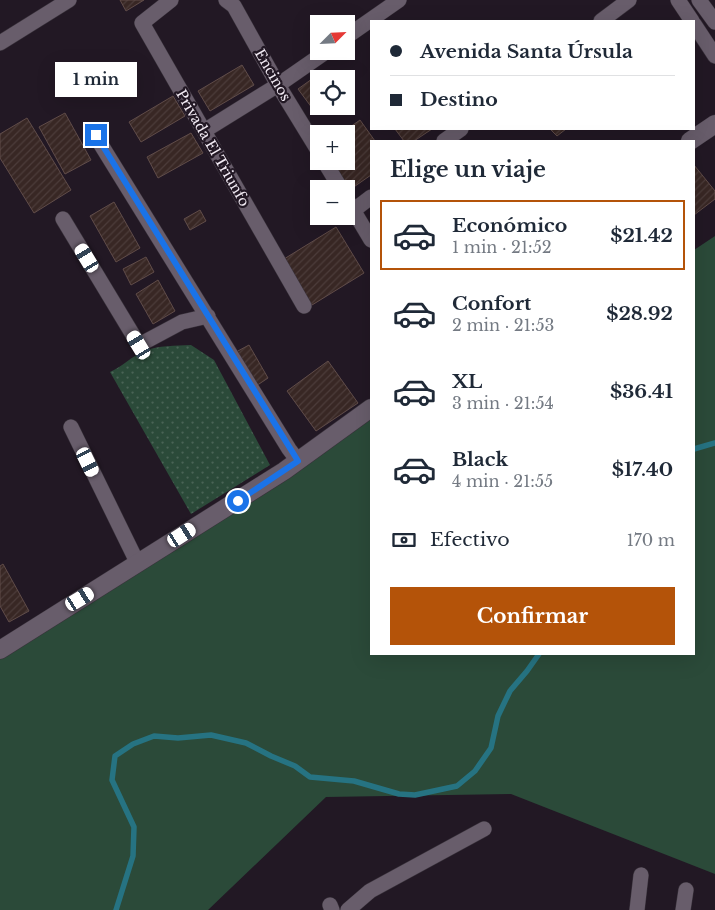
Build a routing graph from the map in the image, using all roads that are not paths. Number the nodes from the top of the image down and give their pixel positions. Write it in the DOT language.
graph roads {
  1 [pos="69,0"];
  2 [pos="171,0"];
  3 [pos="226,0"];
  4 [pos="399,0"];
  5 [pos="629,0"];
  6 [pos="678,0"];
  7 [pos="699,0"];
  8 [pos="371,20"];
  9 [pos="602,20"];
  10 [pos="691,20"];
  11 [pos="370,21"];
  12 [pos="715,22"];
  13 [pos="695,26"];
  14 [pos="355,32"];
  15 [pos="0,43"];
  16 [pos="715,56"];
  17 [pos="314,60"];
  18 [pos="278,85"];
  19 [pos="715,124"];
  20 [pos="460,130"];
  21 [pos="204,131"];
  22 [pos="96,135"];
  23 [pos="310,137"];
  24 [pos="445,140"];
  25 [pos="691,140"];
  26 [pos="370,197"];
  27 [pos="355,202"];
  28 [pos="355,213"];
  29 [pos="63,219"];
  30 [pos="370,238"];
  31 [pos="304,306"];
  32 [pos="208,316"];
  33 [pos="370,409"];
  34 [pos="71,427"];
  35 [pos="298,461"];
  36 [pos="138,564"];
  37 [pos="0,650"];
  38 [pos="484,829"];
  39 [pos="641,875"];
  40 [pos="686,890"];
  41 [pos="348,910"];
  42 [pos="636,910"];
  43 [pos="683,910"];
  1 -- 15 [label="street"];
  2 -- 21 [label="street, Privada El Triunfo"];
  3 -- 18 [label="street, Encinos"];
  4 -- 8 [label="street"];
  5 -- 9 [label="street"];
  6 -- 10 [label="street"];
  7 -- 12 [label="street"];
  11 -- 14 [label="street"];
  13 -- 16 [label="street"];
  17 -- 18 [label="street"];
  18 -- 21 [label="street"];
  18 -- 23 [label="street, Encinos"];
  19 -- 25 [label="street"];
  20 -- 24 [label="street"];
  21 -- 31 [label="street, Privada El Triunfo"];
  22 -- 32 [label="street"];
  26 -- 27 [label="street"];
  28 -- 30 [label="street"];
  29 -- 32 [label="street"];
  32 -- 35 [label="street"];
  33 -- 35 [label="street"];
  34 -- 36 [label="street"];
  35 -- 36 [label="street"];
  36 -- 37 [label="street"];
  38 -- 41 [label="street"];
  39 -- 42 [label="street"];
  40 -- 43 [label="street"];
}
